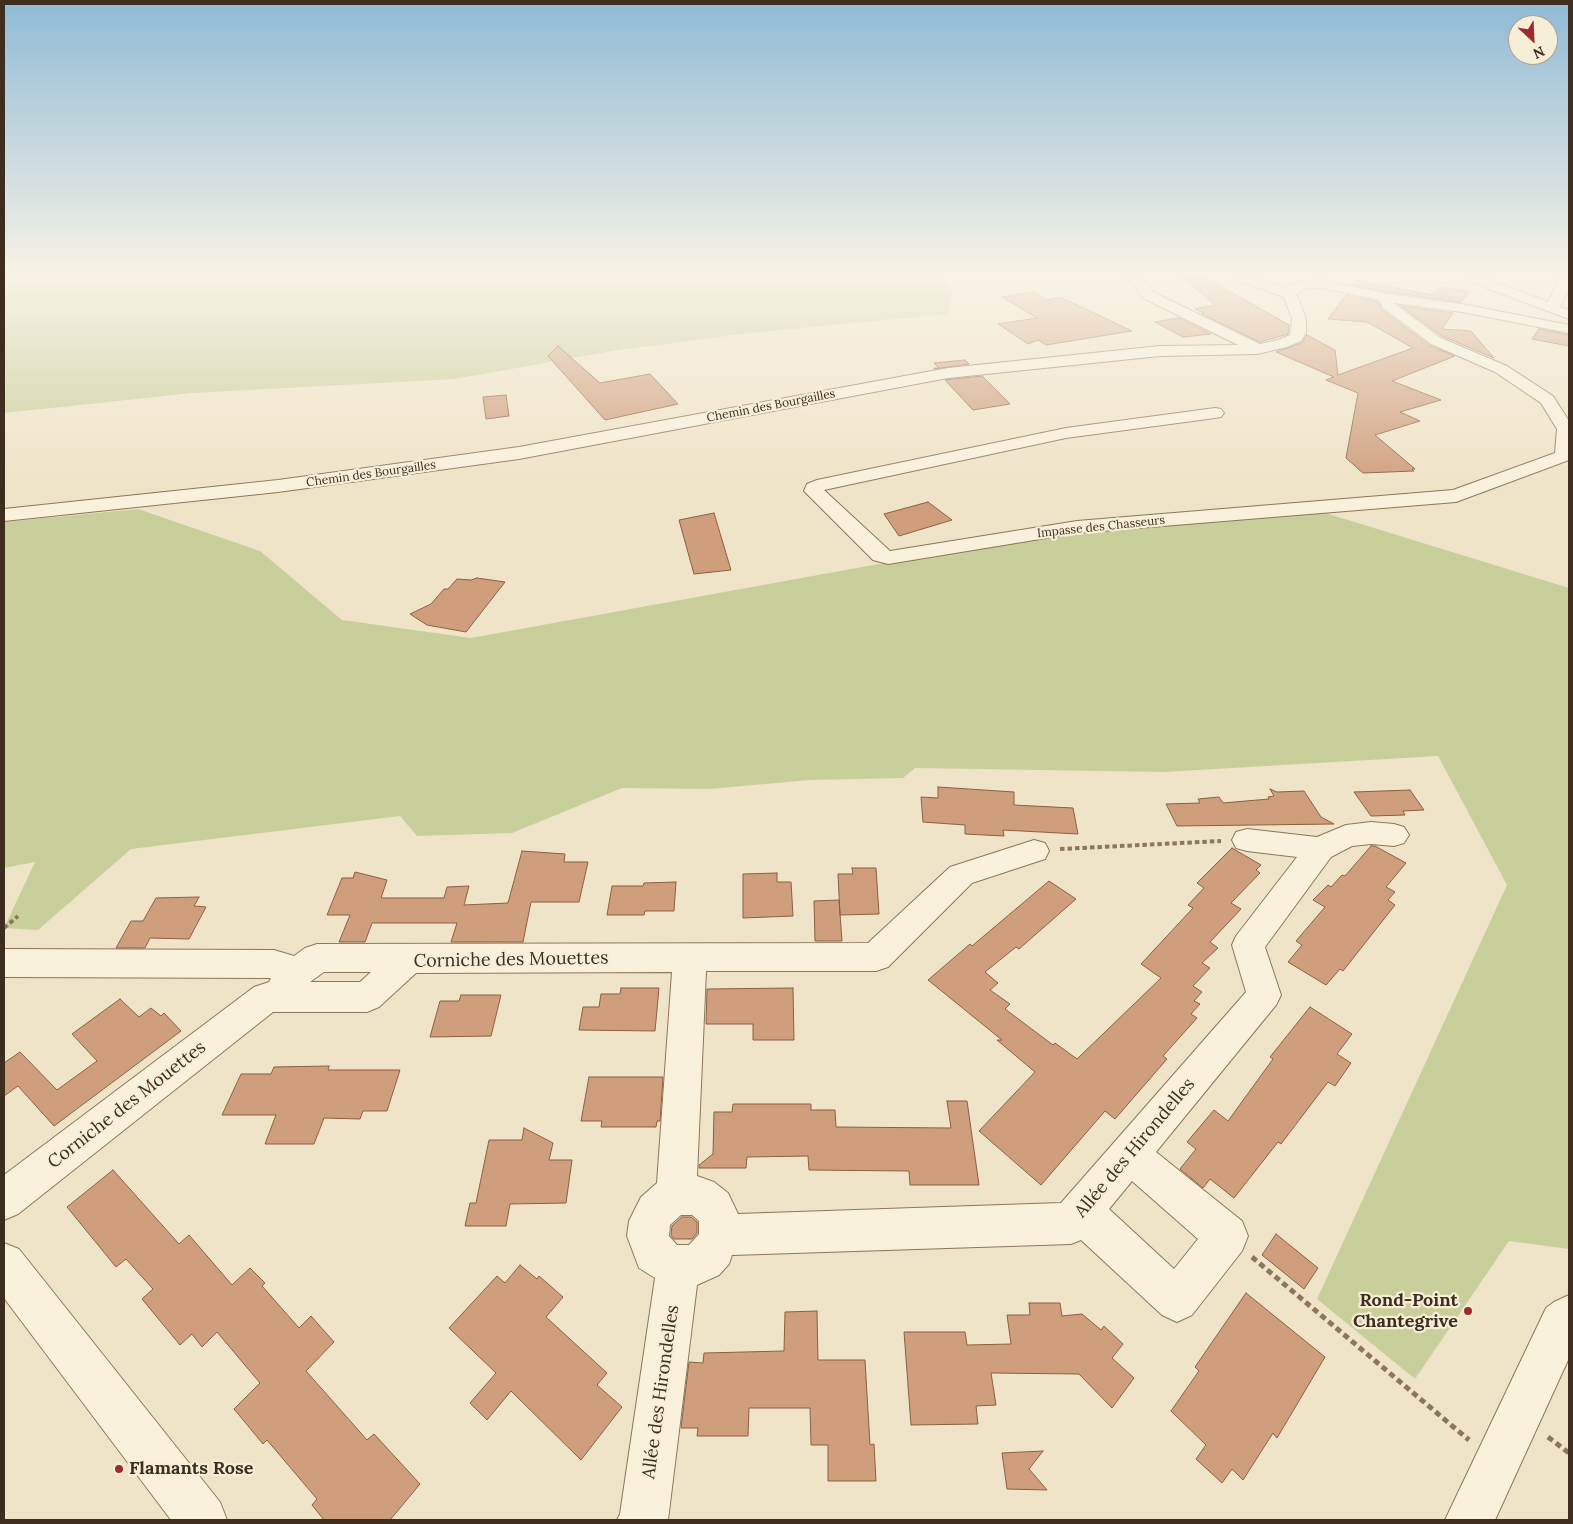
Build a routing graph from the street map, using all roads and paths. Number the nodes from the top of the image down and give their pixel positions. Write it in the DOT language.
graph roads {
  1 [pos="1261,348"];
  2 [pos="1453,348"];
  3 [pos="1257,349"];
  4 [pos="1215,413"];
  5 [pos="4,515"];
  6 [pos="1394,835"];
  7 [pos="1247,840"];
  8 [pos="1320,849"];
  9 [pos="1034,851"];
  10 [pos="18,916"];
  11 [pos="4,928"];
  12 [pos="690,958"];
  13 [pos="409,959"];
  14 [pos="4,963"];
  15 [pos="299,972"];
  16 [pos="266,997"];
  17 [pos="1129,1154"];
  18 [pos="676,1194"];
  19 [pos="4,1200"];
  20 [pos="1080,1212"];
  21 [pos="720,1235"];
  22 [pos="1227,1236"];
  23 [pos="4,1264"];
  24 [pos="678,1266"];
  25 [pos="1569,1317"];
  26 [pos="1475,1445"];
  27 [pos="643,1519"];
  28 [pos="202,1520"];
  29 [pos="1470,1520"];
  1 -- 3 [label="street, Chemin des Bourgailles"];
  2 -- 4 [label="street, Impasse des Chasseurs"];
  3 -- 5 [label="street, Chemin des Bourgailles"];
  6 -- 8 [label="street, Allée des Hirondelles"];
  7 -- 8 [label="street"];
  7 -- 9 [label="path"];
  8 -- 17 [label="street, Allée des Hirondelles"];
  9 -- 12 [label="street, Corniche des Mouettes"];
  10 -- 11 [label="path"];
  12 -- 13 [label="street, Corniche des Mouettes"];
  12 -- 18 [label="street"];
  13 -- 15 [label="street"];
  13 -- 16 [label="street, Corniche des Mouettes"];
  14 -- 15 [label="street"];
  15 -- 16 [label="street"];
  16 -- 19 [label="street, Corniche des Mouettes"];
  17 -- 20 [label="street, Allée des Hirondelles"];
  17 -- 22 [label="street"];
  18 -- 21 [label="street"];
  18 -- 24 [label="street"];
  20 -- 21 [label="street, Allée des Hirondelles"];
  20 -- 22 [label="street"];
  21 -- 24 [label="street"];
  22 -- 26 [label="path"];
  23 -- 28 [label="street"];
  24 -- 27 [label="street, Allée des Hirondelles"];
  25 -- 29 [label="street"];
}
